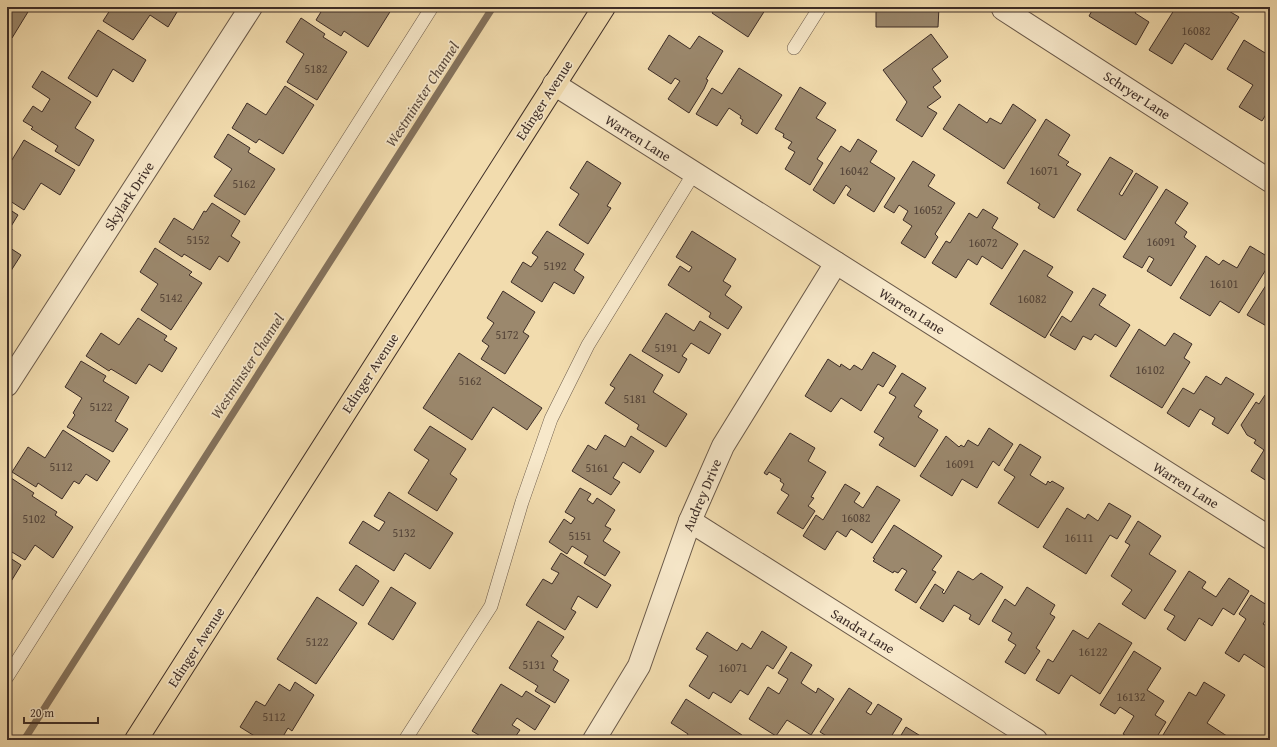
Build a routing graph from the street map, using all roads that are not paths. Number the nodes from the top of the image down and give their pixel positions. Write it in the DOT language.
graph roads {
  1 [pos="251,7"];
  2 [pos="432,7"];
  3 [pos="604,7"];
  4 [pos="820,7"];
  5 [pos="1004,8"];
  6 [pos="794,48"];
  7 [pos="554,84"];
  8 [pos="694,173"];
  9 [pos="1270,181"];
  10 [pos="836,263"];
  11 [pos="7,384"];
  12 [pos="690,521"];
  13 [pos="1270,538"];
  14 [pos="7,678"];
  15 [pos="136,740"];
  16 [pos="405,740"];
  17 [pos="594,740"];
  18 [pos="1036,740"];
  1 -- 11 [label="street, Skylark Drive"];
  2 -- 14 [label="lane"];
  3 -- 7 [label="main road, Edinger Avenue"];
  4 -- 6 [label="lane"];
  5 -- 9 [label="street, Schryer Lane"];
  7 -- 8 [label="street, Warren Lane"];
  7 -- 15 [label="main road, Edinger Avenue"];
  8 -- 10 [label="street, Warren Lane"];
  8 -- 16 [label="lane"];
  10 -- 12 [label="street, Audrey Drive"];
  10 -- 13 [label="street, Warren Lane"];
  12 -- 17 [label="street, Audrey Drive"];
  12 -- 18 [label="street, Sandra Lane"];
}
